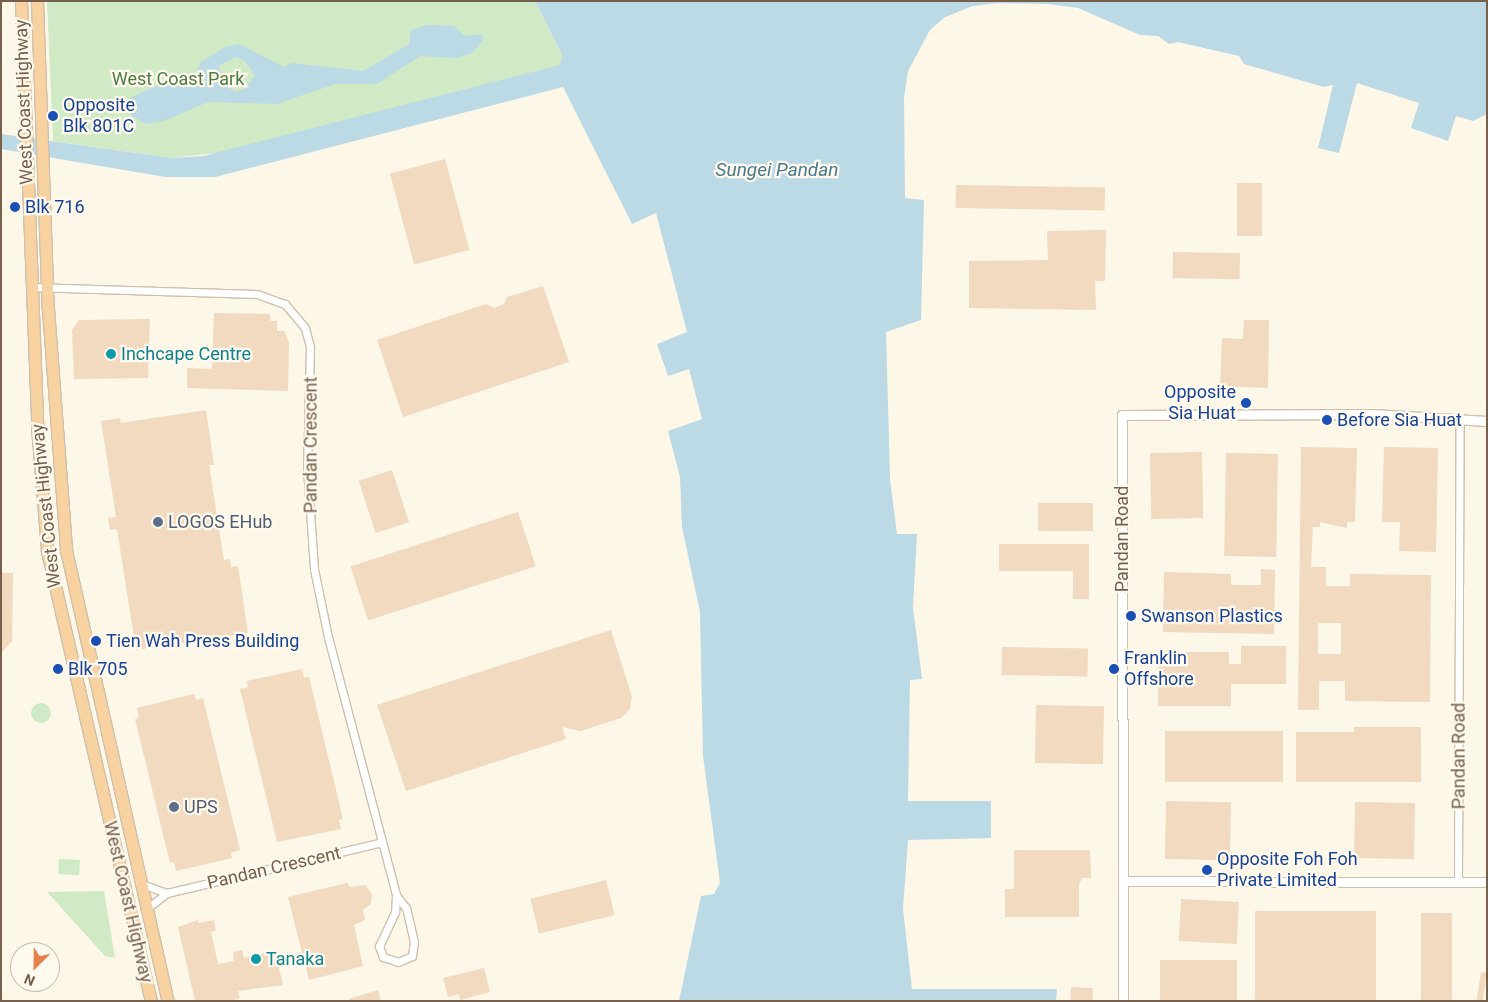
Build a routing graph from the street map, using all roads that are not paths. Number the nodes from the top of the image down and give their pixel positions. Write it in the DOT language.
graph roads {
  1 [pos="21,1"];
  2 [pos="37,1"];
  3 [pos="31,287"];
  4 [pos="47,287"];
  5 [pos="1460,420"];
  6 [pos="1487,421"];
  7 [pos="103,725"];
  8 [pos="88,730"];
  9 [pos="382,842"];
  10 [pos="1123,880"];
  11 [pos="1458,882"];
  12 [pos="1487,882"];
  13 [pos="139,883"];
  14 [pos="167,893"];
  15 [pos="396,895"];
  16 [pos="145,910"];
  17 [pos="151,1001"];
  18 [pos="168,1001"];
  19 [pos="1123,1001"];
  1 -- 3 [label="highway, West Coast Highway"];
  2 -- 4 [label="highway, West Coast Highway"];
  3 -- 4 [label="street, Pandan Crescent"];
  3 -- 8 [label="highway, West Coast Highway"];
  4 -- 7 [label="highway, West Coast Highway"];
  4 -- 9 [label="street, Pandan Crescent"];
  5 -- 6 [label="street, Pandan Road"];
  5 -- 10 [label="street, Pandan Road"];
  5 -- 11 [label="street, Pandan Road"];
  7 -- 8 [label="highway"];
  7 -- 13 [label="highway, West Coast Highway"];
  8 -- 17 [label="highway, West Coast Highway"];
  9 -- 14 [label="street, Pandan Crescent"];
  9 -- 15 [label="street, Pandan Crescent"];
  10 -- 11 [label="street"];
  10 -- 19 [label="street, Pandan Road"];
  11 -- 12 [label="street"];
  13 -- 14 [label="street"];
  13 -- 16 [label="highway, West Coast Highway"];
  14 -- 16 [label="street, Pandan Crescent"];
  15 -- 15 [label="street, Pandan Crescent"];
  16 -- 18 [label="highway, West Coast Highway"];
}
